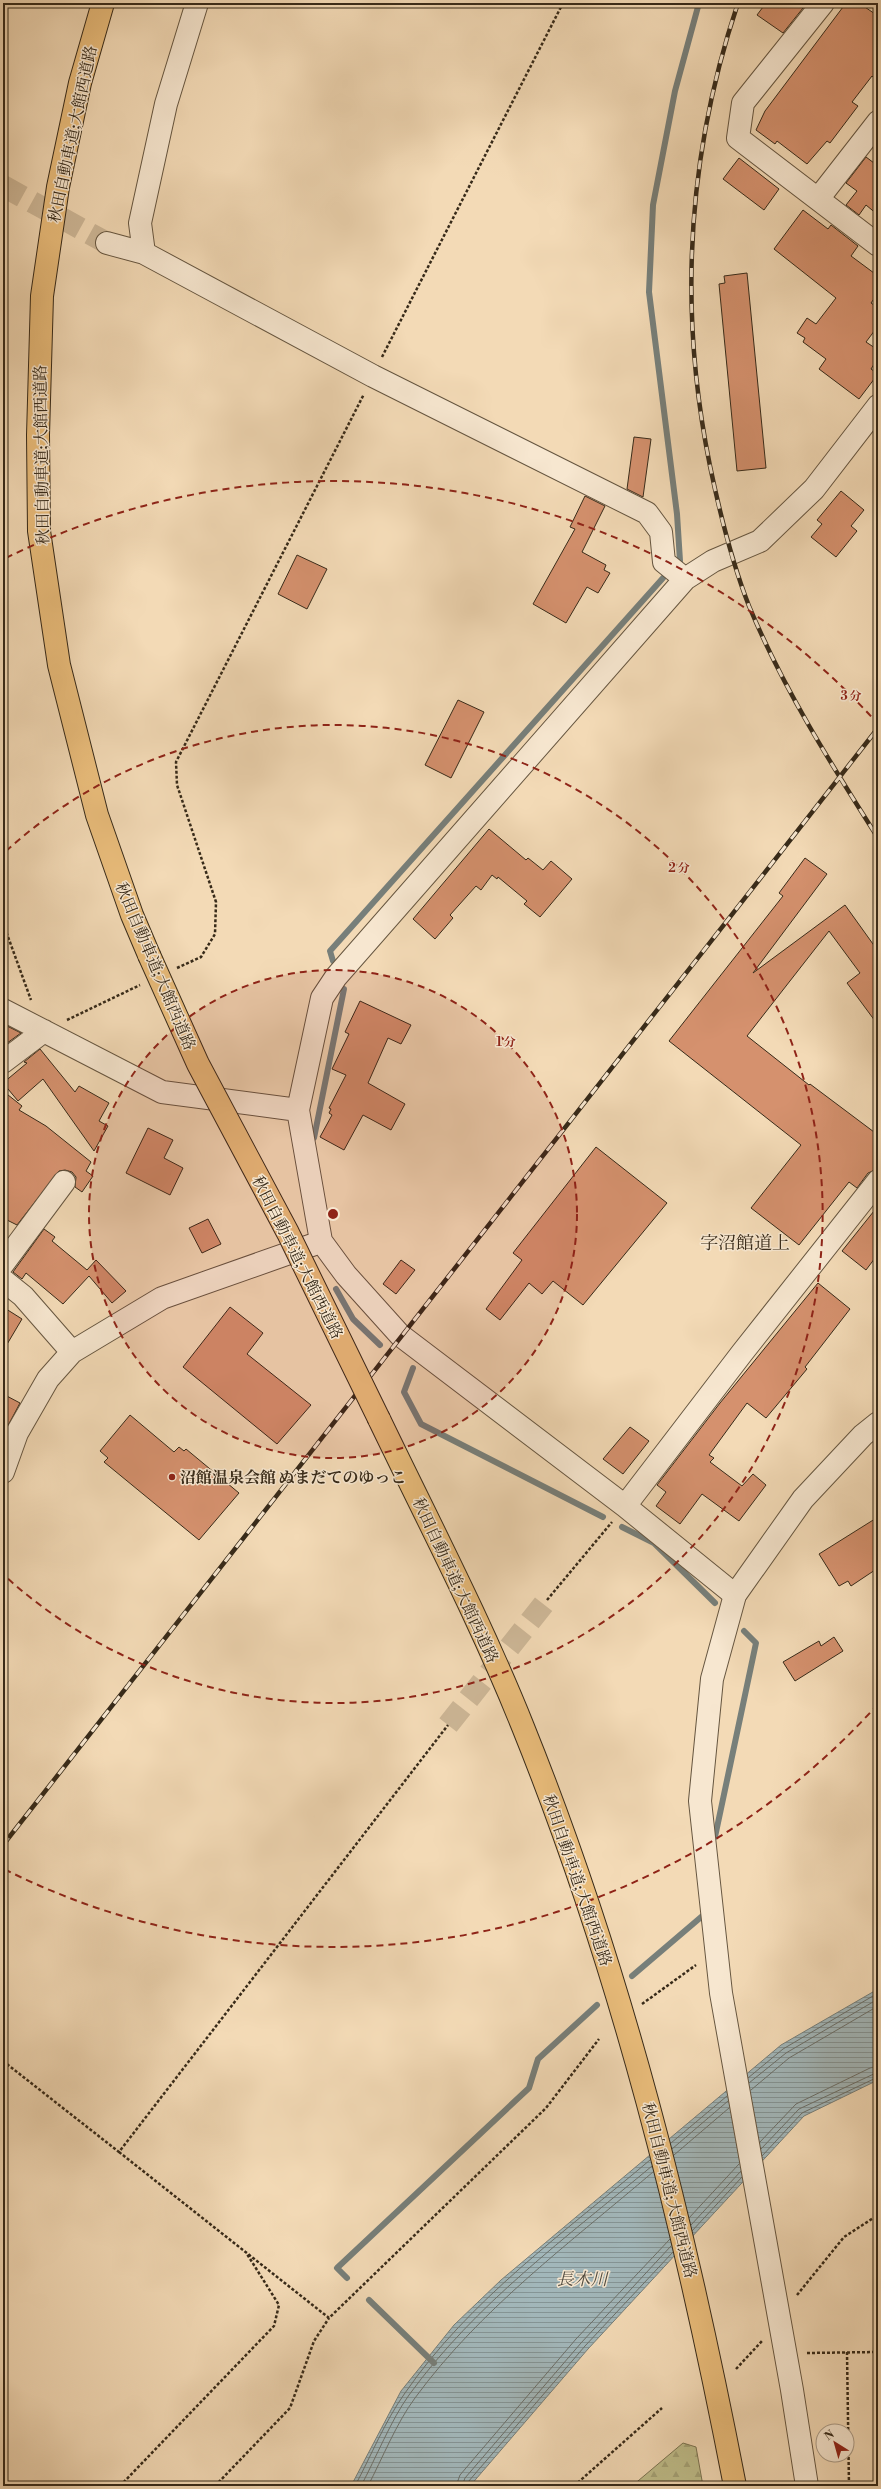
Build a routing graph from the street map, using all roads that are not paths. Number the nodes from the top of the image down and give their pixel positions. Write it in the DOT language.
graph roads {
  1 [pos="103,3"];
  2 [pos="198,3"];
  3 [pos="823,3"];
  4 [pos="878,122"];
  5 [pos="818,199"];
  6 [pos="107,243"];
  7 [pos="878,245"];
  8 [pos="144,253"];
  9 [pos="878,406"];
  10 [pos="685,579"];
  11 [pos="3,1010"];
  12 [pos="44,1031"];
  13 [pos="3,1062"];
  14 [pos="298,1110"];
  15 [pos="64,1182"];
  16 [pos="878,1182"];
  17 [pos="321,1241"];
  18 [pos="3,1264"];
  19 [pos="3,1280"];
  20 [pos="72,1352"];
  21 [pos="878,1423"];
  22 [pos="3,1472"];
  23 [pos="625,1506"];
  24 [pos="735,1595"];
  25 [pos="734,2486"];
  26 [pos="807,2486"];
  1 -- 25 [label="highway, 秋田自動車道;大館西道路, bridge"];
  2 -- 8 [label="street"];
  3 -- 5 [label="street"];
  4 -- 5 [label="street"];
  5 -- 7 [label="street"];
  6 -- 8 [label="street"];
  8 -- 10 [label="street"];
  9 -- 10 [label="street"];
  10 -- 14 [label="street"];
  11 -- 12 [label="street"];
  12 -- 13 [label="street"];
  12 -- 14 [label="street"];
  14 -- 17 [label="street"];
  15 -- 18 [label="street"];
  16 -- 23 [label="street"];
  17 -- 20 [label="street"];
  17 -- 23 [label="street"];
  19 -- 20 [label="street"];
  20 -- 22 [label="street"];
  21 -- 24 [label="street"];
  23 -- 24 [label="street"];
  24 -- 26 [label="street"];
}
